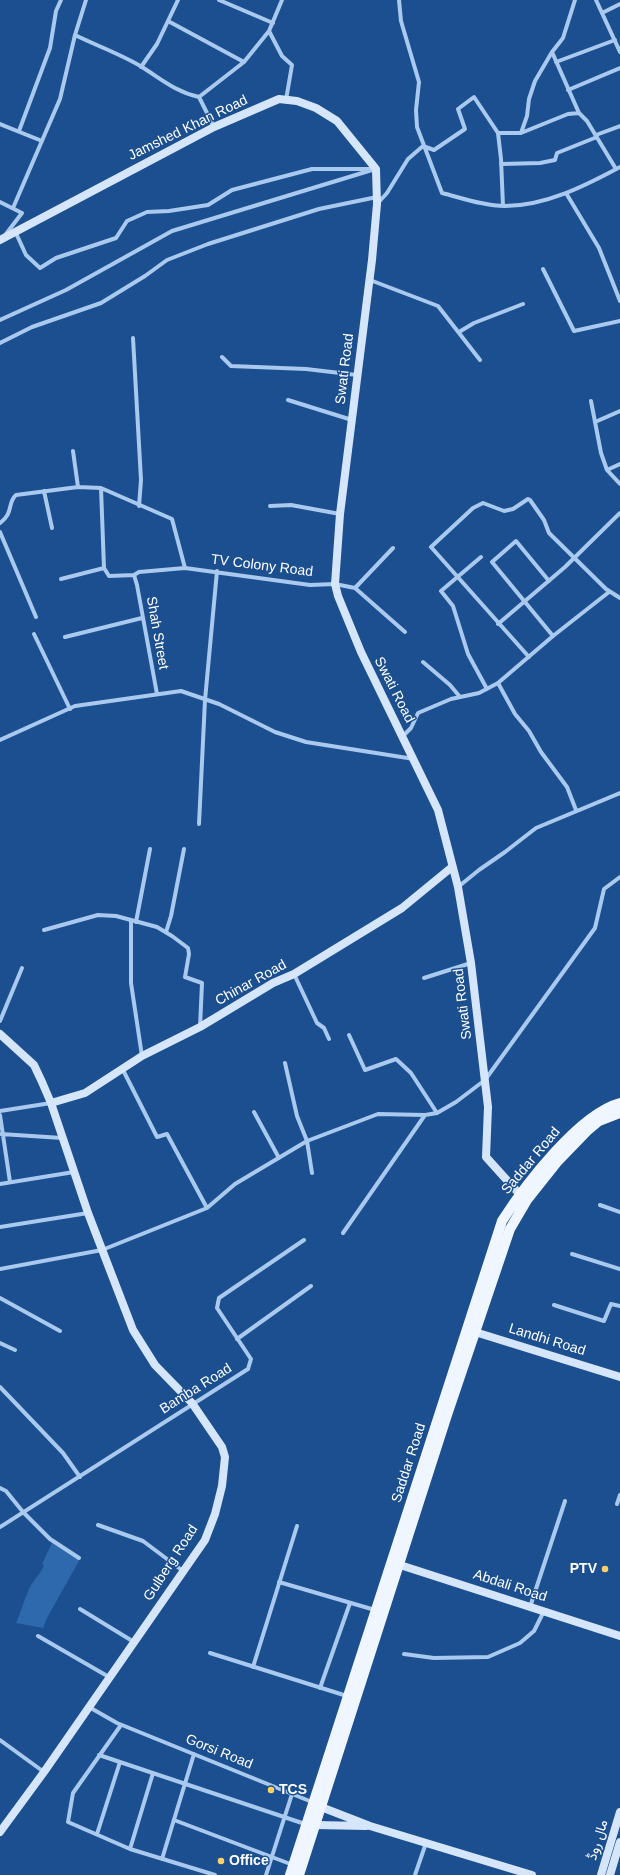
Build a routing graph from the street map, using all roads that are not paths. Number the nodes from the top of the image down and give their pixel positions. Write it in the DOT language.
graph roads {
  1 [pos="62,0"];
  2 [pos="86,0"];
  3 [pos="178,0"];
  4 [pos="220,0"];
  5 [pos="282,0"];
  6 [pos="399,0"];
  7 [pos="575,0"];
  8 [pos="596,0"];
  9 [pos="620,4"];
  10 [pos="602,13"];
  11 [pos="168,21"];
  12 [pos="273,23"];
  13 [pos="269,31"];
  14 [pos="75,35"];
  15 [pos="615,40"];
  16 [pos="552,52"];
  17 [pos="620,52"];
  18 [pos="244,62"];
  19 [pos="556,62"];
  20 [pos="141,66"];
  21 [pos="620,68"];
  22 [pos="568,90"];
  23 [pos="199,97"];
  24 [pos="286,100"];
  25 [pos="579,113"];
  26 [pos="0,124"];
  27 [pos="620,126"];
  28 [pos="214,127"];
  29 [pos="19,131"];
  30 [pos="498,133"];
  31 [pos="520,133"];
  32 [pos="597,136"];
  33 [pos="42,141"];
  34 [pos="423,146"];
  35 [pos="501,164"];
  36 [pos="618,168"];
  37 [pos="376,169"];
  38 [pos="566,193"];
  39 [pos="377,201"];
  40 [pos="0,202"];
  41 [pos="503,206"];
  42 [pos="13,208"];
  43 [pos="15,231"];
  44 [pos="2,239"];
  45 [pos="542,269"];
  46 [pos="370,280"];
  47 [pos="620,301"];
  48 [pos="523,304"];
  49 [pos="0,320"];
  50 [pos="620,321"];
  51 [pos="459,332"];
  52 [pos="133,338"];
  53 [pos="0,343"];
  54 [pos="222,357"];
  55 [pos="480,360"];
  56 [pos="358,375"];
  57 [pos="288,400"];
  58 [pos="591,401"];
  59 [pos="620,411"];
  60 [pos="352,420"];
  61 [pos="595,422"];
  62 [pos="73,451"];
  63 [pos="620,464"];
  64 [pos="607,470"];
  65 [pos="620,484"];
  66 [pos="78,487"];
  67 [pos="101,488"];
  68 [pos="44,492"];
  69 [pos="139,506"];
  70 [pos="270,506"];
  71 [pos="620,513"];
  72 [pos="340,514"];
  73 [pos="0,523"];
  74 [pos="52,528"];
  75 [pos="0,532"];
  76 [pos="392,548"];
  77 [pos="481,557"];
  78 [pos="573,558"];
  79 [pos="104,568"];
  80 [pos="185,568"];
  81 [pos="217,571"];
  82 [pos="134,575"];
  83 [pos="456,577"];
  84 [pos="61,580"];
  85 [pos="549,581"];
  86 [pos="335,584"];
  87 [pos="355,588"];
  88 [pos="609,592"];
  89 [pos="620,598"];
  90 [pos="525,601"];
  91 [pos="36,617"];
  92 [pos="142,618"];
  93 [pos="498,624"];
  94 [pos="405,632"];
  95 [pos="34,634"];
  96 [pos="65,636"];
  97 [pos="553,636"];
  98 [pos="529,657"];
  99 [pos="422,662"];
  100 [pos="498,683"];
  101 [pos="487,689"];
  102 [pos="157,694"];
  103 [pos="460,697"];
  104 [pos="205,700"];
  105 [pos="70,709"];
  106 [pos="403,736"];
  107 [pos="0,740"];
  108 [pos="414,759"];
  109 [pos="620,793"];
  110 [pos="576,810"];
  111 [pos="199,824"];
  112 [pos="150,849"];
  113 [pos="184,849"];
  114 [pos="452,867"];
  115 [pos="620,877"];
  116 [pos="458,887"];
  117 [pos="131,921"];
  118 [pos="136,922"];
  119 [pos="44,930"];
  120 [pos="166,932"];
  121 [pos="471,963"];
  122 [pos="22,968"];
  123 [pos="294,974"];
  124 [pos="424,978"];
  125 [pos="0,1021"];
  126 [pos="200,1027"];
  127 [pos="0,1034"];
  128 [pos="349,1035"];
  129 [pos="329,1039"];
  130 [pos="142,1056"];
  131 [pos="284,1064"];
  132 [pos="123,1070"];
  133 [pos="485,1080"];
  134 [pos="51,1103"];
  135 [pos="620,1103"];
  136 [pos="0,1111"];
  137 [pos="254,1112"];
  138 [pos="438,1113"];
  139 [pos="620,1113"];
  140 [pos="0,1115"];
  141 [pos="425,1115"];
  142 [pos="1,1134"];
  143 [pos="63,1138"];
  144 [pos="308,1141"];
  145 [pos="280,1158"];
  146 [pos="74,1172"];
  147 [pos="312,1173"];
  148 [pos="10,1182"];
  149 [pos="0,1184"];
  150 [pos="524,1198"];
  151 [pos="600,1205"];
  152 [pos="207,1208"];
  153 [pos="620,1212"];
  154 [pos="88,1213"];
  155 [pos="0,1227"];
  156 [pos="343,1233"];
  157 [pos="304,1240"];
  158 [pos="102,1250"];
  159 [pos="572,1254"];
  160 [pos="0,1269"];
  161 [pos="620,1269"];
  162 [pos="311,1286"];
  163 [pos="0,1298"];
  164 [pos="554,1306"];
  165 [pos="620,1306"];
  166 [pos="60,1331"];
  167 [pos="471,1331"];
  168 [pos="237,1338"];
  169 [pos="0,1343"];
  170 [pos="15,1350"];
  171 [pos="620,1377"];
  172 [pos="0,1387"];
  173 [pos="192,1403"];
  174 [pos="80,1477"];
  175 [pos="0,1488"];
  176 [pos="620,1495"];
  177 [pos="565,1501"];
  178 [pos="617,1504"];
  179 [pos="23,1512"];
  180 [pos="98,1525"];
  181 [pos="297,1526"];
  182 [pos="0,1527"];
  183 [pos="79,1558"];
  184 [pos="395,1564"];
  185 [pos="184,1571"];
  186 [pos="279,1582"];
  187 [pos="350,1603"];
  188 [pos="530,1607"];
  189 [pos="80,1609"];
  190 [pos="376,1610"];
  191 [pos="544,1612"];
  192 [pos="38,1636"];
  193 [pos="620,1636"];
  194 [pos="134,1642"];
  195 [pos="210,1653"];
  196 [pos="404,1654"];
  197 [pos="253,1667"];
  198 [pos="109,1677"];
  199 [pos="320,1688"];
  200 [pos="351,1698"];
  201 [pos="89,1707"];
  202 [pos="119,1724"];
  203 [pos="0,1740"];
  204 [pos="99,1754"];
  205 [pos="194,1754"];
  206 [pos="120,1762"];
  207 [pos="44,1772"];
  208 [pos="154,1773"];
  209 [pos="186,1784"];
  210 [pos="292,1794"];
  211 [pos="317,1804"];
  212 [pos="620,1812"];
  213 [pos="284,1817"];
  214 [pos="174,1820"];
  215 [pos="310,1825"];
  216 [pos="370,1826"];
  217 [pos="0,1832"];
  218 [pos="97,1834"];
  219 [pos="620,1842"];
  220 [pos="426,1843"];
  221 [pos="130,1849"];
  222 [pos="271,1857"];
  223 [pos="162,1859"];
  224 [pos="291,1870"];
  225 [pos="215,1875"];
  226 [pos="266,1875"];
  227 [pos="298,1875"];
  228 [pos="415,1875"];
  229 [pos="532,1875"];
  230 [pos="601,1875"];
  231 [pos="610,1875"];
  1 -- 29 [label="street"];
  2 -- 14 [label="street"];
  3 -- 11 [label="street"];
  4 -- 12 [label="street"];
  5 -- 12 [label="street"];
  6 -- 34 [label="street"];
  7 -- 16 [label="street"];
  8 -- 10 [label="street"];
  9 -- 10 [label="street"];
  10 -- 15 [label="street"];
  11 -- 18 [label="street"];
  11 -- 20 [label="street"];
  12 -- 13 [label="street"];
  13 -- 18 [label="street"];
  13 -- 24 [label="street"];
  14 -- 20 [label="street"];
  14 -- 33 [label="street"];
  15 -- 17 [label="street"];
  15 -- 19 [label="street"];
  16 -- 19 [label="street"];
  16 -- 31 [label="street"];
  18 -- 23 [label="street"];
  19 -- 22 [label="street"];
  20 -- 23 [label="street"];
  21 -- 22 [label="street"];
  22 -- 25 [label="street"];
  23 -- 28 [label="street"];
  24 -- 28 [label="street, Jamshed Khan Road"];
  24 -- 37 [label="street, Jamshed Khan Road"];
  25 -- 31 [label="street"];
  25 -- 32 [label="street"];
  26 -- 29 [label="street"];
  27 -- 32 [label="street"];
  28 -- 43 [label="street, Jamshed Khan Road"];
  29 -- 33 [label="street"];
  30 -- 31 [label="street"];
  30 -- 34 [label="street"];
  30 -- 35 [label="street"];
  32 -- 35 [label="street"];
  32 -- 36 [label="street"];
  33 -- 42 [label="street"];
  34 -- 39 [label="street"];
  34 -- 41 [label="street"];
  35 -- 41 [label="street"];
  36 -- 38 [label="street"];
  37 -- 39 [label="street, Swati Road"];
  37 -- 43 [label="street"];
  37 -- 49 [label="street"];
  38 -- 41 [label="street"];
  38 -- 47 [label="street"];
  39 -- 46 [label="street, Swati Road"];
  39 -- 53 [label="street"];
  40 -- 42 [label="street"];
  42 -- 44 [label="street"];
  43 -- 44 [label="street, Jamshed Khan Road"];
  45 -- 50 [label="street"];
  46 -- 51 [label="street"];
  46 -- 56 [label="street, Swati Road"];
  48 -- 51 [label="street"];
  51 -- 55 [label="street"];
  52 -- 69 [label="street"];
  54 -- 56 [label="street"];
  56 -- 60 [label="street, Swati Road"];
  57 -- 60 [label="street"];
  58 -- 61 [label="street"];
  59 -- 61 [label="street"];
  60 -- 72 [label="street, Swati Road"];
  61 -- 64 [label="street"];
  62 -- 66 [label="street"];
  63 -- 64 [label="street"];
  64 -- 65 [label="street"];
  66 -- 67 [label="street"];
  66 -- 68 [label="street"];
  67 -- 69 [label="street"];
  67 -- 79 [label="street"];
  68 -- 73 [label="street"];
  68 -- 74 [label="street"];
  69 -- 80 [label="street"];
  70 -- 72 [label="street"];
  71 -- 78 [label="street"];
  72 -- 86 [label="street, Swati Road"];
  75 -- 91 [label="street"];
  76 -- 87 [label="street"];
  77 -- 83 [label="street"];
  78 -- 83 [label="street"];
  78 -- 85 [label="street"];
  78 -- 88 [label="street"];
  79 -- 82 [label="street, TV Colony Road"];
  79 -- 84 [label="street"];
  80 -- 81 [label="street, TV Colony Road"];
  80 -- 82 [label="street, TV Colony Road"];
  81 -- 86 [label="street, TV Colony Road"];
  81 -- 104 [label="street"];
  82 -- 92 [label="street, Shah Street"];
  83 -- 93 [label="street"];
  83 -- 101 [label="street"];
  85 -- 90 [label="street"];
  85 -- 90 [label="street"];
  86 -- 87 [label="street, TV Colony Road"];
  86 -- 106 [label="street, Swati Road"];
  87 -- 94 [label="street"];
  88 -- 89 [label="street"];
  88 -- 97 [label="street"];
  90 -- 93 [label="street"];
  90 -- 97 [label="street"];
  92 -- 96 [label="street"];
  92 -- 102 [label="street, Shah Street"];
  93 -- 98 [label="street"];
  95 -- 105 [label="street"];
  97 -- 98 [label="street"];
  98 -- 100 [label="street"];
  99 -- 103 [label="street"];
  100 -- 101 [label="street"];
  100 -- 110 [label="street"];
  101 -- 103 [label="street"];
  102 -- 104 [label="street"];
  102 -- 105 [label="street"];
  103 -- 106 [label="street"];
  104 -- 108 [label="street"];
  104 -- 111 [label="street"];
  105 -- 107 [label="street"];
  106 -- 108 [label="street, Swati Road"];
  108 -- 114 [label="street, Swati Road"];
  109 -- 110 [label="street"];
  110 -- 116 [label="street"];
  112 -- 118 [label="street"];
  113 -- 120 [label="street"];
  114 -- 116 [label="street, Swati Road"];
  114 -- 123 [label="street, Chinar Road"];
  115 -- 133 [label="street"];
  116 -- 121 [label="street, Swati Road"];
  117 -- 118 [label="street"];
  117 -- 119 [label="street"];
  117 -- 130 [label="street"];
  118 -- 120 [label="street"];
  120 -- 126 [label="street"];
  121 -- 124 [label="street"];
  121 -- 133 [label="street, Swati Road"];
  122 -- 125 [label="street"];
  123 -- 126 [label="street, Chinar Road"];
  123 -- 129 [label="street"];
  126 -- 130 [label="street, Chinar Road"];
  127 -- 134 [label="street, Gulberg Road"];
  128 -- 138 [label="street"];
  130 -- 132 [label="street, Chinar Road"];
  131 -- 144 [label="street"];
  132 -- 134 [label="street, Chinar Road"];
  132 -- 152 [label="street"];
  133 -- 138 [label="street"];
  133 -- 150 [label="street, Swati Road"];
  134 -- 136 [label="street"];
  134 -- 143 [label="street, Gulberg Road"];
  135 -- 150 [label="main road, Saddar Road"];
  137 -- 145 [label="street"];
  138 -- 141 [label="street"];
  139 -- 150 [label="main road"];
  140 -- 142 [label="street"];
  141 -- 144 [label="street"];
  141 -- 156 [label="street"];
  142 -- 143 [label="street"];
  142 -- 148 [label="street"];
  143 -- 146 [label="street, Gulberg Road"];
  144 -- 145 [label="street"];
  144 -- 147 [label="street"];
  145 -- 152 [label="street"];
  146 -- 148 [label="street"];
  146 -- 154 [label="street, Gulberg Road"];
  148 -- 149 [label="street"];
  150 -- 167 [label="main road, Saddar Road"];
  151 -- 153 [label="street"];
  152 -- 158 [label="street"];
  154 -- 155 [label="street"];
  154 -- 158 [label="street, Gulberg Road"];
  157 -- 168 [label="street, Bamba Road"];
  158 -- 160 [label="street"];
  158 -- 173 [label="street, Gulberg Road"];
  159 -- 161 [label="street"];
  162 -- 168 [label="street"];
  163 -- 166 [label="street"];
  164 -- 165 [label="street"];
  167 -- 171 [label="street, Landhi Road"];
  167 -- 184 [label="main road, Saddar Road"];
  168 -- 173 [label="street, Bamba Road"];
  169 -- 170 [label="street"];
  172 -- 174 [label="street"];
  173 -- 174 [label="street, Bamba Road"];
  173 -- 185 [label="street, Gulberg Road"];
  174 -- 179 [label="street, Bamba Road"];
  175 -- 179 [label="street"];
  176 -- 178 [label="street"];
  177 -- 188 [label="street"];
  179 -- 182 [label="street, Bamba Road"];
  179 -- 183 [label="street"];
  180 -- 185 [label="street"];
  181 -- 186 [label="street"];
  184 -- 188 [label="street, Abdali Road"];
  184 -- 190 [label="main road, Saddar Road"];
  184 -- 200 [label="main road, Saddar Road"];
  185 -- 194 [label="street, Gulberg Road"];
  186 -- 187 [label="street"];
  186 -- 197 [label="street"];
  187 -- 190 [label="street"];
  187 -- 199 [label="street"];
  188 -- 191 [label="street, Abdali Road"];
  189 -- 194 [label="street"];
  190 -- 200 [label="main road, Saddar Road"];
  191 -- 193 [label="street, Abdali Road"];
  191 -- 196 [label="street"];
  192 -- 198 [label="street"];
  194 -- 198 [label="street, Gulberg Road"];
  195 -- 197 [label="street"];
  197 -- 199 [label="street"];
  198 -- 201 [label="street, Gulberg Road"];
  199 -- 200 [label="street"];
  200 -- 211 [label="main road, Saddar Road"];
  201 -- 202 [label="street, Gorsi Road"];
  201 -- 207 [label="street, Gulberg Road"];
  202 -- 204 [label="street"];
  202 -- 205 [label="street, Gorsi Road"];
  203 -- 207 [label="street"];
  204 -- 206 [label="street"];
  204 -- 218 [label="street"];
  205 -- 209 [label="street"];
  205 -- 210 [label="street, Gorsi Road"];
  206 -- 208 [label="street"];
  206 -- 218 [label="street"];
  207 -- 217 [label="street, Gulberg Road"];
  208 -- 209 [label="street"];
  208 -- 221 [label="street"];
  209 -- 213 [label="street"];
  209 -- 214 [label="street"];
  210 -- 211 [label="street, Gorsi Road"];
  210 -- 213 [label="street"];
  211 -- 215 [label="main road, Saddar Road"];
  211 -- 216 [label="street"];
  212 -- 230 [label="street, مال روڈ"];
  213 -- 215 [label="street"];
  213 -- 222 [label="street"];
  214 -- 222 [label="street"];
  214 -- 223 [label="street"];
  215 -- 216 [label="street"];
  215 -- 224 [label="main road, Saddar Road"];
  215 -- 227 [label="main road, Saddar Road"];
  216 -- 220 [label="street"];
  218 -- 221 [label="street"];
  219 -- 231 [label="street, مال روڈ"];
  220 -- 228 [label="street"];
  220 -- 229 [label="street"];
  221 -- 223 [label="street"];
  222 -- 224 [label="street"];
  222 -- 226 [label="street"];
  223 -- 225 [label="street"];
}
